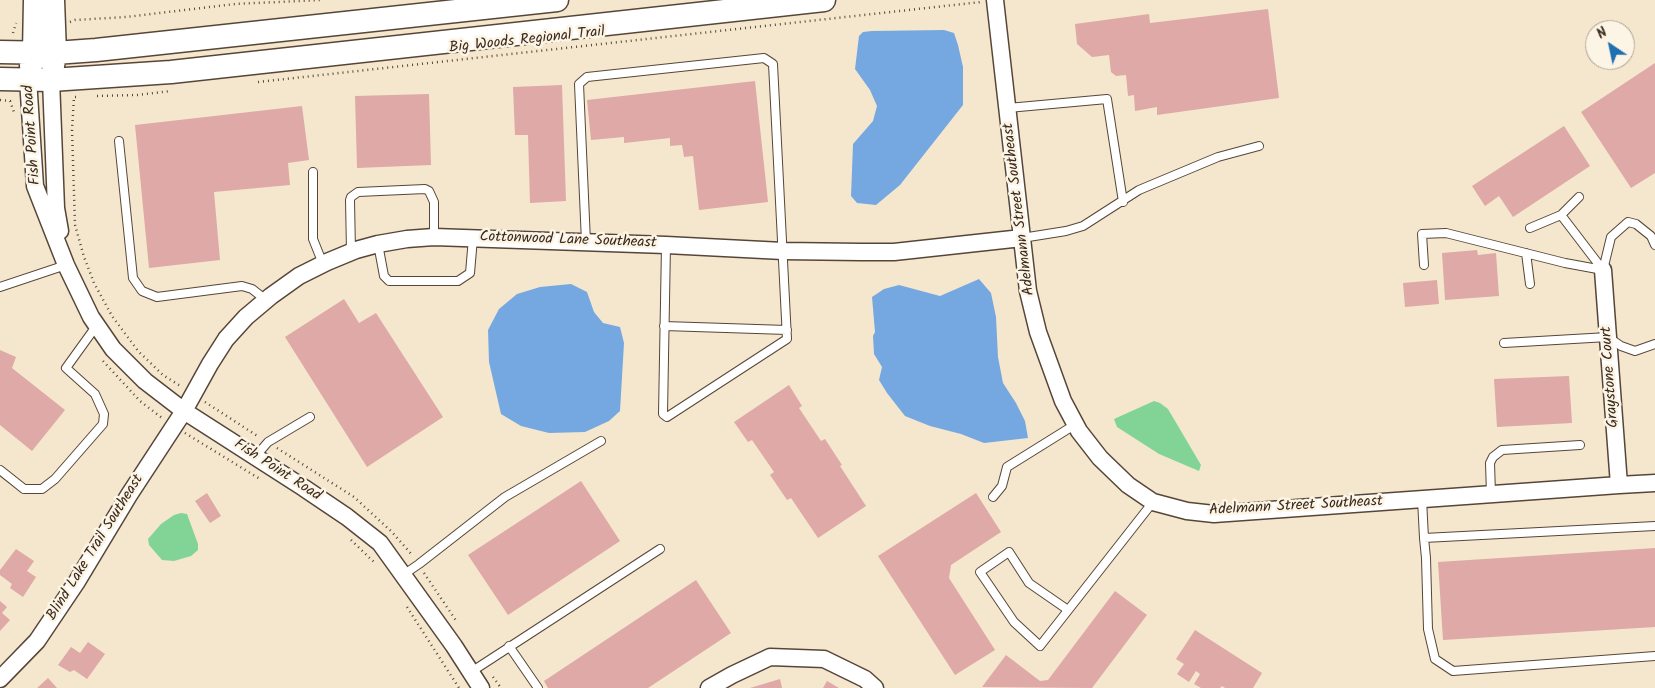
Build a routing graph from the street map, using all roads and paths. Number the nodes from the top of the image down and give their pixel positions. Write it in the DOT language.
graph roads {
  1 [pos="35,0"];
  2 [pos="53,0"];
  3 [pos="320,0"];
  4 [pos="557,0"];
  5 [pos="824,0"];
  6 [pos="988,1"];
  7 [pos="67,24"];
  8 [pos="0,52"];
  9 [pos="45,53"];
  10 [pos="0,79"];
  11 [pos="28,80"];
  12 [pos="51,80"];
  13 [pos="255,82"];
  14 [pos="176,91"];
  15 [pos="83,96"];
  16 [pos="92,96"];
  17 [pos="0,100"];
  18 [pos="10,100"];
  19 [pos="1008,108"];
  20 [pos="119,141"];
  21 [pos="1259,146"];
  22 [pos="313,172"];
  23 [pos="1579,197"];
  24 [pos="1123,202"];
  25 [pos="1561,215"];
  26 [pos="1530,228"];
  27 [pos="434,237"];
  28 [pos="473,238"];
  29 [pos="1022,238"];
  30 [pos="586,242"];
  31 [pos="378,244"];
  32 [pos="666,245"];
  33 [pos="1655,245"];
  34 [pos="783,251"];
  35 [pos="351,252"];
  36 [pos="1526,253"];
  37 [pos="323,264"];
  38 [pos="66,265"];
  39 [pos="1424,265"];
  40 [pos="1603,270"];
  41 [pos="1530,284"];
  42 [pos="0,287"];
  43 [pos="266,300"];
  44 [pos="97,325"];
  45 [pos="664,326"];
  46 [pos="787,330"];
  47 [pos="1608,337"];
  48 [pos="1504,343"];
  49 [pos="1655,344"];
  50 [pos="193,394"];
  51 [pos="184,411"];
  52 [pos="310,416"];
  53 [pos="1076,424"];
  54 [pos="601,440"];
  55 [pos="268,442"];
  56 [pos="1580,445"];
  57 [pos="254,457"];
  58 [pos="0,470"];
  59 [pos="1655,484"];
  60 [pos="1619,485"];
  61 [pos="1491,494"];
  62 [pos="993,497"];
  63 [pos="1422,499"];
  64 [pos="1153,502"];
  65 [pos="1655,526"];
  66 [pos="1424,538"];
  67 [pos="660,549"];
  68 [pos="419,564"];
  69 [pos="402,575"];
  70 [pos="1068,610"];
  71 [pos="460,627"];
  72 [pos="509,646"];
  73 [pos="1655,656"];
  74 [pos="477,667"];
  75 [pos="0,679"];
  76 [pos="481,688"];
  77 [pos="500,688"];
  78 [pos="538,688"];
  79 [pos="709,688"];
  80 [pos="875,688"];
  1 -- 9 [label="main road, Fish Point Road"];
  2 -- 9 [label="main road, Fish Point Road"];
  3 -- 7 [label="path"];
  4 -- 9 [label="main road"];
  5 -- 12 [label="main road"];
  6 -- 13 [label="path, Big Woods Regional Trail"];
  6 -- 19 [label="street, Adelmann Street Southeast"];
  8 -- 9 [label="main road"];
  9 -- 11 [label="main road, Fish Point Road"];
  9 -- 12 [label="main road, Fish Point Road"];
  10 -- 11 [label="main road"];
  11 -- 12 [label="main road"];
  11 -- 38 [label="street, Fish Point Road"];
  12 -- 38 [label="street, Fish Point Road"];
  14 -- 16 [label="path"];
  15 -- 50 [label="path"];
  17 -- 18 [label="path"];
  19 -- 24 [label="lane"];
  19 -- 29 [label="street, Adelmann Street Southeast"];
  20 -- 43 [label="lane"];
  21 -- 24 [label="lane"];
  22 -- 37 [label="lane"];
  23 -- 25 [label="lane"];
  24 -- 29 [label="lane"];
  25 -- 26 [label="lane"];
  25 -- 40 [label="lane"];
  27 -- 28 [label="street, Cottonwood Lane Southeast"];
  27 -- 31 [label="street, Cottonwood Lane Southeast"];
  27 -- 35 [label="lane"];
  28 -- 30 [label="street, Cottonwood Lane Southeast"];
  28 -- 31 [label="lane"];
  29 -- 34 [label="street, Cottonwood Lane Southeast"];
  29 -- 53 [label="street, Adelmann Street Southeast"];
  30 -- 32 [label="street, Cottonwood Lane Southeast"];
  30 -- 34 [label="lane"];
  31 -- 35 [label="street, Cottonwood Lane Southeast"];
  32 -- 34 [label="street, Cottonwood Lane Southeast"];
  32 -- 45 [label="lane"];
  33 -- 40 [label="lane"];
  34 -- 46 [label="lane"];
  35 -- 37 [label="street, Cottonwood Lane Southeast"];
  36 -- 39 [label="lane"];
  36 -- 40 [label="lane"];
  36 -- 41 [label="lane"];
  37 -- 43 [label="street, Cottonwood Lane Southeast"];
  38 -- 42 [label="lane"];
  38 -- 44 [label="street, Fish Point Road"];
  40 -- 47 [label="street, Graystone Court"];
  43 -- 50 [label="street, Cottonwood Lane Southeast"];
  44 -- 51 [label="street, Fish Point Road"];
  44 -- 58 [label="lane"];
  45 -- 46 [label="lane"];
  45 -- 46 [label="lane"];
  47 -- 48 [label="lane"];
  47 -- 49 [label="lane"];
  47 -- 60 [label="street, Graystone Court"];
  50 -- 51 [label="street, Cottonwood Lane Southeast"];
  50 -- 55 [label="path"];
  51 -- 57 [label="street, Fish Point Road"];
  51 -- 75 [label="street, Blind Lake Trail Southeast"];
  52 -- 55 [label="lane"];
  53 -- 62 [label="lane"];
  53 -- 64 [label="street, Adelmann Street Southeast"];
  54 -- 68 [label="lane"];
  55 -- 57 [label="lane"];
  55 -- 68 [label="path"];
  56 -- 61 [label="lane"];
  57 -- 69 [label="street, Fish Point Road"];
  59 -- 60 [label="street, Adelmann Street Southeast"];
  60 -- 61 [label="street, Adelmann Street Southeast"];
  61 -- 63 [label="street, Adelmann Street Southeast"];
  63 -- 64 [label="street, Adelmann Street Southeast"];
  63 -- 66 [label="lane"];
  64 -- 70 [label="lane"];
  65 -- 66 [label="lane"];
  66 -- 73 [label="lane"];
  67 -- 72 [label="lane"];
  68 -- 69 [label="lane"];
  68 -- 71 [label="path"];
  69 -- 74 [label="street, Fish Point Road"];
  70 -- 70 [label="lane"];
  72 -- 74 [label="lane"];
  72 -- 78 [label="lane"];
  74 -- 76 [label="street, Fish Point Road"];
  74 -- 77 [label="path"];
  79 -- 80 [label="street"];
}
